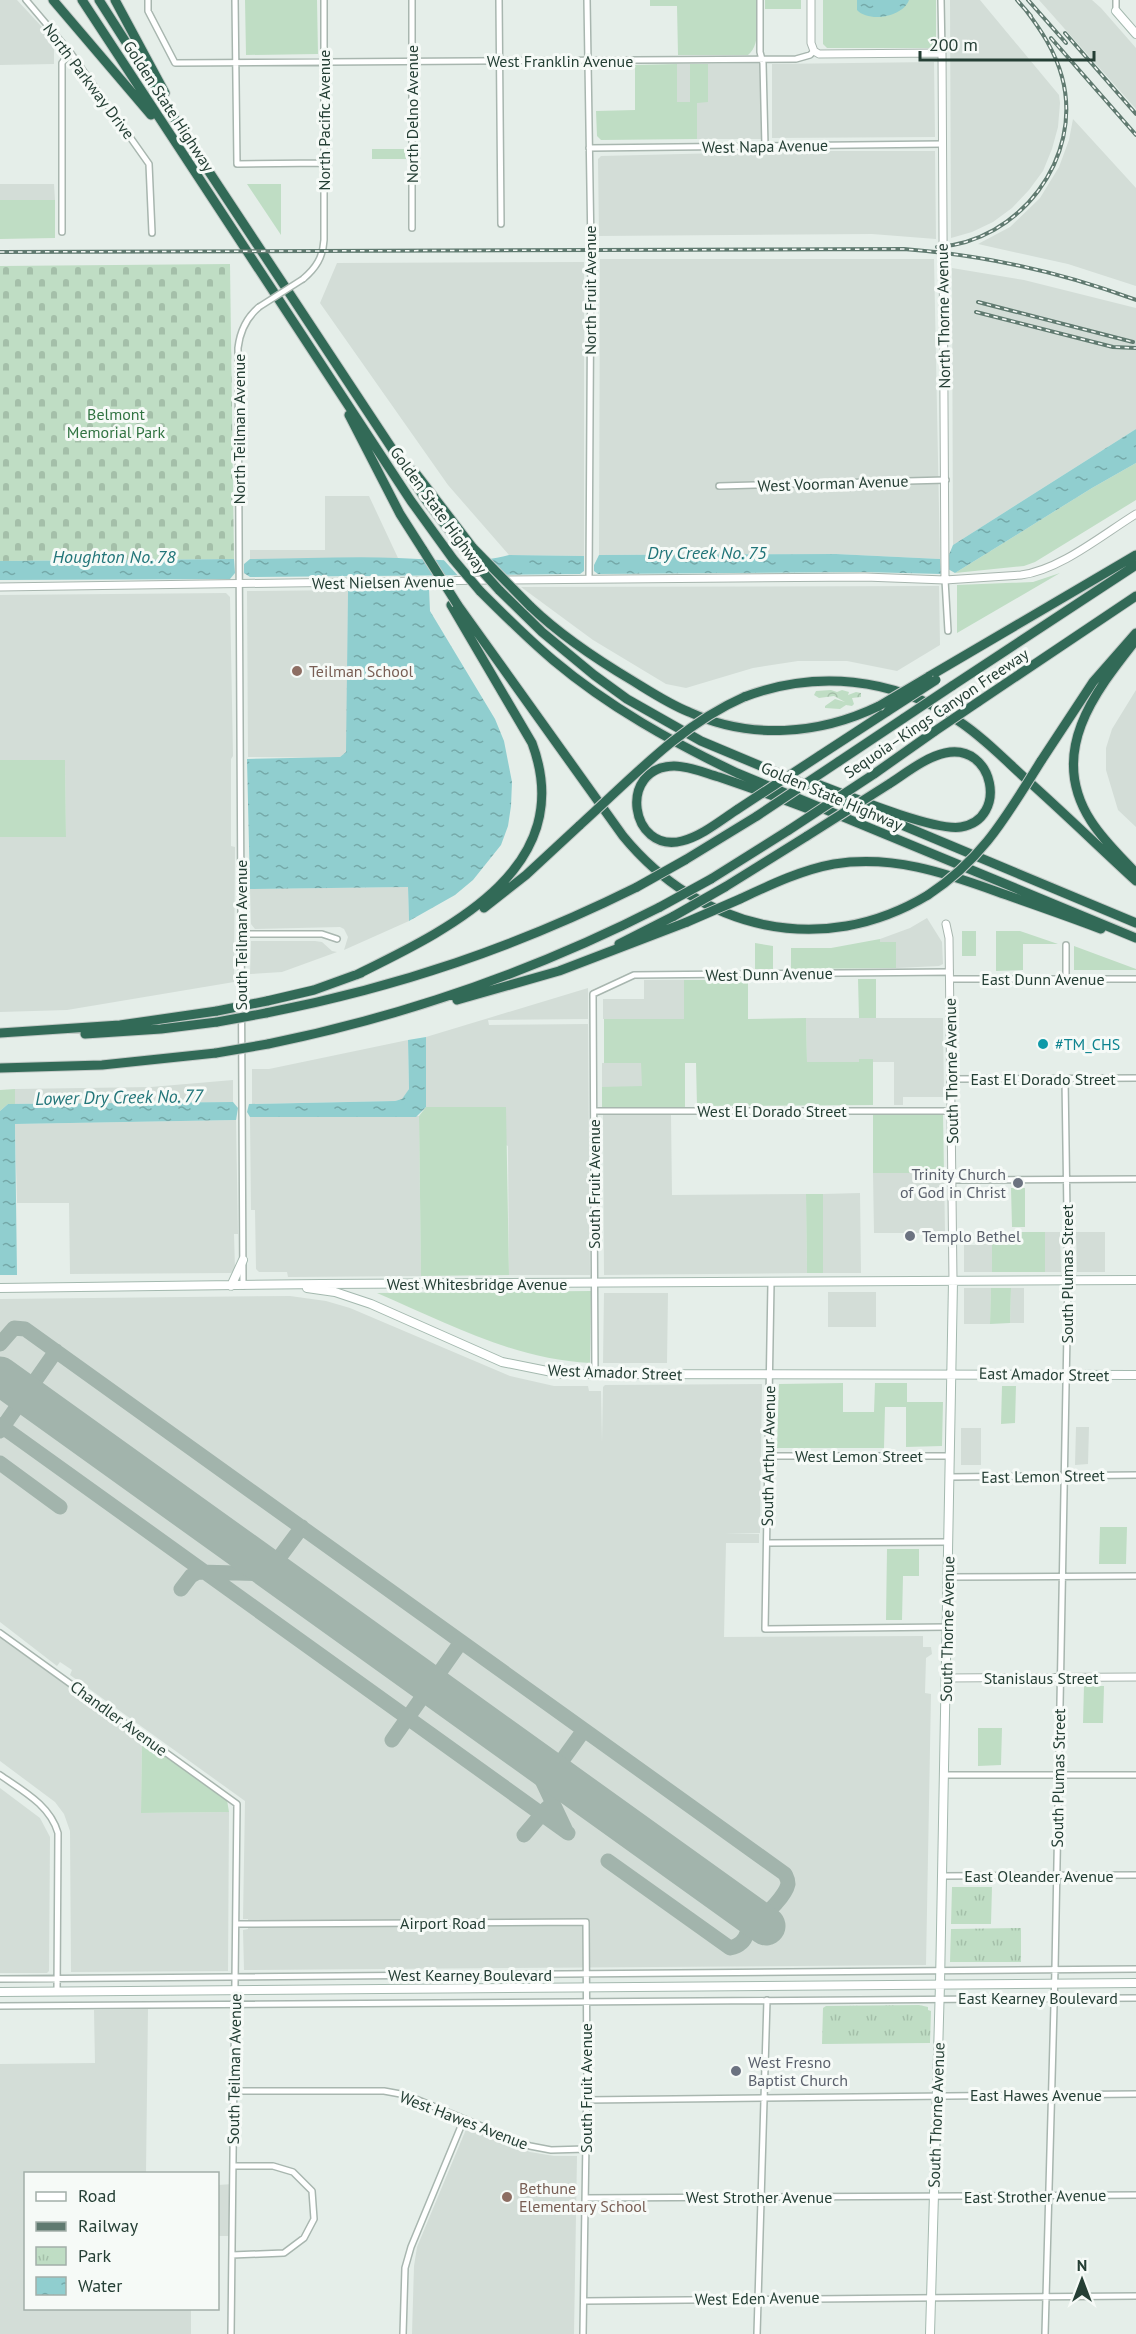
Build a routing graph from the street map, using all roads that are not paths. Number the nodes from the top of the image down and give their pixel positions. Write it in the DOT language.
graph roads {
  1 [pos="26,0"];
  2 [pos="53,0"];
  3 [pos="82,0"];
  4 [pos="99,0"];
  5 [pos="115,0"];
  6 [pos="148,0"];
  7 [pos="236,0"];
  8 [pos="324,0"];
  9 [pos="412,0"];
  10 [pos="499,0"];
  11 [pos="587,0"];
  12 [pos="760,0"];
  13 [pos="811,0"];
  14 [pos="941,0"];
  15 [pos="1116,0"];
  16 [pos="1116,11"];
  17 [pos="1136,34"];
  18 [pos="814,51"];
  19 [pos="70,52"];
  20 [pos="942,53"];
  21 [pos="762,59"];
  22 [pos="587,61"];
  23 [pos="325,62"];
  24 [pos="412,62"];
  25 [pos="500,62"];
  26 [pos="236,63"];
  27 [pos="942,144"];
  28 [pos="765,146"];
  29 [pos="589,148"];
  30 [pos="180,151"];
  31 [pos="200,158"];
  32 [pos="324,163"];
  33 [pos="501,224"];
  34 [pos="412,228"];
  35 [pos="63,232"];
  36 [pos="152,233"];
  37 [pos="324,240"];
  38 [pos="322,341"];
  39 [pos="338,391"];
  40 [pos="946,480"];
  41 [pos="719,486"];
  42 [pos="1136,514"];
  43 [pos="1136,555"];
  44 [pos="1136,565"];
  45 [pos="589,576"];
  46 [pos="945,577"];
  47 [pos="239,584"];
  48 [pos="0,587"];
  49 [pos="1136,596"];
  50 [pos="454,604"];
  51 [pos="948,631"];
  52 [pos="1136,633"];
  53 [pos="1136,640"];
  54 [pos="883,708"];
  55 [pos="701,741"];
  56 [pos="923,850"];
  57 [pos="1136,873"];
  58 [pos="1136,881"];
  59 [pos="1136,923"];
  60 [pos="946,924"];
  61 [pos="242,934"];
  62 [pos="337,939"];
  63 [pos="1136,940"];
  64 [pos="1066,945"];
  65 [pos="560,971"];
  66 [pos="356,975"];
  67 [pos="950,975"];
  68 [pos="1066,979"];
  69 [pos="1136,979"];
  70 [pos="593,994"];
  71 [pos="364,1023"];
  72 [pos="0,1035"];
  73 [pos="0,1068"];
  74 [pos="1136,1078"];
  75 [pos="951,1079"];
  76 [pos="1065,1079"];
  77 [pos="594,1111"];
  78 [pos="951,1111"];
  79 [pos="1067,1179"];
  80 [pos="1136,1179"];
  81 [pos="952,1180"];
  82 [pos="243,1260"];
  83 [pos="1068,1280"];
  84 [pos="1136,1280"];
  85 [pos="953,1281"];
  86 [pos="771,1283"];
  87 [pos="595,1284"];
  88 [pos="231,1286"];
  89 [pos="243,1286"];
  90 [pos="293,1286"];
  91 [pos="0,1288"];
  92 [pos="770,1374"];
  93 [pos="952,1374"];
  94 [pos="595,1375"];
  95 [pos="1066,1375"];
  96 [pos="1136,1375"];
  97 [pos="768,1456"];
  98 [pos="950,1456"];
  99 [pos="1064,1475"];
  100 [pos="1136,1475"];
  101 [pos="950,1478"];
  102 [pos="948,1542"];
  103 [pos="767,1543"];
  104 [pos="1062,1576"];
  105 [pos="1136,1576"];
  106 [pos="948,1577"];
  107 [pos="947,1627"];
  108 [pos="0,1633"];
  109 [pos="1060,1677"];
  110 [pos="1136,1677"];
  111 [pos="946,1678"];
  112 [pos="1136,1774"];
  113 [pos="0,1775"];
  114 [pos="944,1775"];
  115 [pos="1059,1775"];
  116 [pos="237,1804"];
  117 [pos="1136,1875"];
  118 [pos="942,1876"];
  119 [pos="1057,1876"];
  120 [pos="237,1924"];
  121 [pos="1055,1969"];
  122 [pos="1136,1969"];
  123 [pos="940,1970"];
  124 [pos="586,1974"];
  125 [pos="236,1977"];
  126 [pos="58,1978"];
  127 [pos="0,1979"];
  128 [pos="1055,1983"];
  129 [pos="1136,1983"];
  130 [pos="940,1984"];
  131 [pos="586,1986"];
  132 [pos="236,1990"];
  133 [pos="0,1992"];
  134 [pos="57,1992"];
  135 [pos="1054,1998"];
  136 [pos="1136,1998"];
  137 [pos="939,1999"];
  138 [pos="767,2000"];
  139 [pos="586,2001"];
  140 [pos="235,2005"];
  141 [pos="0,2006"];
  142 [pos="234,2091"];
  143 [pos="1136,2094"];
  144 [pos="1052,2095"];
  145 [pos="937,2096"];
  146 [pos="764,2098"];
  147 [pos="586,2100"];
  148 [pos="464,2119"];
  149 [pos="586,2149"];
  150 [pos="233,2166"];
  151 [pos="1049,2196"];
  152 [pos="1136,2196"];
  153 [pos="761,2197"];
  154 [pos="934,2197"];
  155 [pos="585,2198"];
  156 [pos="232,2255"];
  157 [pos="931,2296"];
  158 [pos="1046,2296"];
  159 [pos="1136,2296"];
  160 [pos="758,2298"];
  161 [pos="584,2301"];
  162 [pos="231,2334"];
  163 [pos="403,2334"];
  164 [pos="583,2334"];
  165 [pos="757,2334"];
  166 [pos="930,2334"];
  167 [pos="1045,2334"];
  1 -- 19 [label="street, North Parkway Drive"];
  2 -- 30 [label="highway"];
  3 -- 30 [label="highway, Golden State Highway"];
  4 -- 31 [label="highway, Golden State Highway"];
  5 -- 31 [label="highway"];
  6 -- 26 [label="street, West Franklin Avenue"];
  7 -- 26 [label="street"];
  8 -- 23 [label="street, North Pacific Avenue"];
  9 -- 24 [label="street, North Delno Avenue"];
  10 -- 25 [label="street"];
  11 -- 22 [label="street, North Fruit Avenue"];
  12 -- 21 [label="street"];
  13 -- 18 [label="street"];
  14 -- 20 [label="street, North Thorne Avenue"];
  15 -- 16 [label="street"];
  16 -- 17 [label="main road"];
  18 -- 20 [label="street, West Franklin Avenue"];
  18 -- 21 [label="street, West Franklin Avenue"];
  19 -- 35 [label="street"];
  19 -- 36 [label="street, North Parkway Drive"];
  20 -- 27 [label="street, North Thorne Avenue"];
  21 -- 22 [label="street, West Franklin Avenue"];
  21 -- 28 [label="street"];
  22 -- 25 [label="street, West Franklin Avenue"];
  22 -- 29 [label="street, North Fruit Avenue"];
  23 -- 24 [label="street, West Franklin Avenue"];
  23 -- 26 [label="street, West Franklin Avenue"];
  23 -- 32 [label="street, North Pacific Avenue"];
  24 -- 25 [label="street, West Franklin Avenue"];
  24 -- 34 [label="street, North Delno Avenue"];
  25 -- 33 [label="street"];
  26 -- 32 [label="street"];
  27 -- 28 [label="street, West Napa Avenue"];
  27 -- 40 [label="street, North Thorne Avenue"];
  28 -- 29 [label="street, West Napa Avenue"];
  29 -- 45 [label="street, North Fruit Avenue"];
  30 -- 39 [label="highway, Golden State Highway"];
  31 -- 38 [label="highway, Golden State Highway"];
  32 -- 37 [label="street, North Pacific Avenue"];
  37 -- 47 [label="street, North Teilman Avenue, bridge"];
  38 -- 54 [label="highway, bridge"];
  38 -- 55 [label="highway, Golden State Highway, bridge"];
  39 -- 50 [label="highway, bridge"];
  39 -- 56 [label="highway, Golden State Highway, bridge"];
  40 -- 41 [label="street, West Voorman Avenue"];
  40 -- 46 [label="street, North Thorne Avenue"];
  42 -- 46 [label="street, West Nielsen Avenue"];
  43 -- 54 [label="highway, bridge"];
  44 -- 72 [label="highway, Sequoia–Kings Canyon Freeway, bridge"];
  45 -- 46 [label="street, West Nielsen Avenue"];
  45 -- 47 [label="street, West Nielsen Avenue"];
  46 -- 51 [label="street, North Thorne Avenue"];
  47 -- 48 [label="street, West Nielsen Avenue"];
  47 -- 61 [label="street, South Teilman Avenue"];
  49 -- 71 [label="highway, Sequoia–Kings Canyon Freeway, bridge"];
  50 -- 52 [label="highway, bridge"];
  50 -- 66 [label="highway"];
  53 -- 57 [label="highway"];
  54 -- 56 [label="highway, bridge"];
  55 -- 59 [label="highway, Golden State Highway"];
  55 -- 65 [label="highway, bridge"];
  56 -- 63 [label="highway, Golden State Highway"];
  58 -- 66 [label="highway, bridge"];
  60 -- 67 [label="street, South Thorne Avenue"];
  61 -- 62 [label="street"];
  61 -- 82 [label="street, South Teilman Avenue"];
  63 -- 65 [label="highway, bridge"];
  64 -- 68 [label="street"];
  65 -- 71 [label="highway"];
  66 -- 72 [label="highway, bridge"];
  67 -- 68 [label="street, East Dunn Avenue"];
  67 -- 70 [label="street, West Dunn Avenue"];
  67 -- 75 [label="street, South Thorne Avenue"];
  68 -- 69 [label="street, East Dunn Avenue"];
  70 -- 77 [label="street, South Fruit Avenue"];
  71 -- 73 [label="highway, Sequoia–Kings Canyon Freeway, bridge"];
  74 -- 76 [label="street, East El Dorado Street"];
  75 -- 76 [label="street, East El Dorado Street"];
  75 -- 78 [label="street, South Thorne Avenue"];
  76 -- 79 [label="street, South Plumas Street"];
  77 -- 78 [label="street, West El Dorado Street"];
  77 -- 87 [label="street, South Fruit Avenue"];
  78 -- 81 [label="street, South Thorne Avenue"];
  79 -- 80 [label="street"];
  79 -- 81 [label="street"];
  79 -- 83 [label="street, South Plumas Street"];
  81 -- 85 [label="street, South Thorne Avenue"];
  82 -- 88 [label="main road"];
  82 -- 89 [label="street, South Teilman Avenue"];
  83 -- 84 [label="main road, West Whitesbridge Avenue"];
  83 -- 85 [label="main road, West Whitesbridge Avenue"];
  83 -- 95 [label="street, South Plumas Street"];
  85 -- 86 [label="main road, West Whitesbridge Avenue"];
  85 -- 93 [label="main road, South Thorne Avenue"];
  86 -- 87 [label="main road, West Whitesbridge Avenue"];
  86 -- 92 [label="street, South Arthur Avenue"];
  87 -- 90 [label="main road, West Whitesbridge Avenue"];
  87 -- 94 [label="street, South Fruit Avenue"];
  88 -- 89 [label="main road, West Whitesbridge Avenue"];
  88 -- 91 [label="main road, West Whitesbridge Avenue"];
  89 -- 90 [label="main road, West Whitesbridge Avenue"];
  90 -- 94 [label="main road, West Amador Street"];
  92 -- 93 [label="main road, West Amador Street"];
  92 -- 94 [label="main road, West Amador Street"];
  92 -- 97 [label="street, South Arthur Avenue"];
  93 -- 95 [label="main road, East Amador Street"];
  93 -- 98 [label="main road, South Thorne Avenue"];
  95 -- 96 [label="main road, East Amador Street"];
  95 -- 99 [label="street, South Plumas Street"];
  97 -- 98 [label="street, West Lemon Street"];
  97 -- 103 [label="street, South Arthur Avenue"];
  98 -- 101 [label="main road, South Thorne Avenue"];
  99 -- 100 [label="street, East Lemon Street"];
  99 -- 101 [label="street, East Lemon Street"];
  99 -- 104 [label="street, South Plumas Street"];
  101 -- 102 [label="main road, South Thorne Avenue"];
  102 -- 103 [label="street"];
  102 -- 106 [label="main road, South Thorne Avenue"];
  103 -- 107 [label="street, South Arthur Avenue"];
  104 -- 105 [label="street"];
  104 -- 106 [label="street"];
  104 -- 109 [label="street, South Plumas Street"];
  106 -- 107 [label="main road, South Thorne Avenue"];
  107 -- 111 [label="main road, South Thorne Avenue"];
  108 -- 116 [label="street, Chandler Avenue"];
  109 -- 110 [label="street, Stanislaus Street"];
  109 -- 111 [label="street, Stanislaus Street"];
  109 -- 115 [label="street, South Plumas Street"];
  111 -- 114 [label="main road, South Thorne Avenue"];
  112 -- 115 [label="street"];
  113 -- 126 [label="street"];
  114 -- 115 [label="street"];
  114 -- 118 [label="main road, South Thorne Avenue"];
  115 -- 119 [label="street, South Plumas Street"];
  116 -- 120 [label="street, South Teilman Avenue"];
  117 -- 119 [label="street, East Oleander Avenue"];
  118 -- 119 [label="street, East Oleander Avenue"];
  118 -- 123 [label="main road, South Thorne Avenue"];
  119 -- 121 [label="street, South Plumas Street"];
  120 -- 124 [label="street, Airport Road"];
  120 -- 125 [label="street, South Teilman Avenue"];
  121 -- 122 [label="street, East Kearney Boulevard"];
  121 -- 123 [label="street, East Kearney Boulevard"];
  121 -- 128 [label="street, South Plumas Street"];
  123 -- 124 [label="street, West Kearney Boulevard"];
  123 -- 130 [label="main road, South Thorne Avenue"];
  124 -- 125 [label="street, West Kearney Boulevard"];
  124 -- 131 [label="street, Airport Road"];
  125 -- 126 [label="street, West Kearney Boulevard"];
  125 -- 132 [label="street, South Teilman Avenue"];
  126 -- 127 [label="street, West Kearney Boulevard"];
  126 -- 134 [label="street"];
  128 -- 129 [label="main road, East Kearney Boulevard"];
  128 -- 130 [label="main road, East Kearney Boulevard"];
  128 -- 135 [label="street, South Plumas Street"];
  130 -- 131 [label="main road, West Kearney Boulevard"];
  130 -- 137 [label="main road, South Thorne Avenue"];
  131 -- 132 [label="main road, West Kearney Boulevard"];
  131 -- 139 [label="street, South Fruit Avenue"];
  132 -- 134 [label="main road, West Kearney Boulevard"];
  132 -- 140 [label="street, South Teilman Avenue"];
  133 -- 134 [label="main road, West Kearney Boulevard"];
  135 -- 136 [label="street, East Kearney Boulevard"];
  135 -- 137 [label="street, East Kearney Boulevard"];
  135 -- 144 [label="street, South Plumas Street"];
  137 -- 138 [label="street, West Kearney Boulevard"];
  137 -- 145 [label="main road, South Thorne Avenue"];
  138 -- 139 [label="street, West Kearney Boulevard"];
  138 -- 146 [label="street"];
  139 -- 140 [label="street, West Kearney Boulevard"];
  139 -- 147 [label="street, South Fruit Avenue"];
  140 -- 141 [label="street, West Kearney Boulevard"];
  140 -- 142 [label="street, South Teilman Avenue"];
  142 -- 148 [label="street, West Hawes Avenue"];
  142 -- 150 [label="street, South Teilman Avenue"];
  143 -- 144 [label="street, East Hawes Avenue"];
  144 -- 145 [label="street, East Hawes Avenue"];
  144 -- 151 [label="street, South Plumas Street"];
  145 -- 146 [label="street"];
  145 -- 154 [label="main road, South Thorne Avenue"];
  146 -- 147 [label="street"];
  146 -- 153 [label="street"];
  147 -- 149 [label="street, South Fruit Avenue"];
  148 -- 149 [label="street, West Hawes Avenue"];
  148 -- 163 [label="street"];
  149 -- 155 [label="street, South Fruit Avenue"];
  150 -- 156 [label="street, South Teilman Avenue"];
  150 -- 156 [label="street"];
  151 -- 152 [label="street, East Strother Avenue"];
  151 -- 154 [label="street, East Strother Avenue"];
  151 -- 158 [label="street, South Plumas Street"];
  153 -- 154 [label="street, West Strother Avenue"];
  153 -- 155 [label="street, West Strother Avenue"];
  153 -- 160 [label="street"];
  154 -- 157 [label="main road, South Thorne Avenue"];
  155 -- 161 [label="street, South Fruit Avenue"];
  156 -- 162 [label="street, South Teilman Avenue"];
  157 -- 158 [label="street, West Eden Avenue"];
  157 -- 160 [label="street, West Eden Avenue"];
  157 -- 166 [label="main road, South Thorne Avenue"];
  158 -- 159 [label="street, West Eden Avenue"];
  158 -- 167 [label="street, South Plumas Street"];
  160 -- 161 [label="street, West Eden Avenue"];
  160 -- 165 [label="street"];
  161 -- 164 [label="street, South Fruit Avenue"];
}
